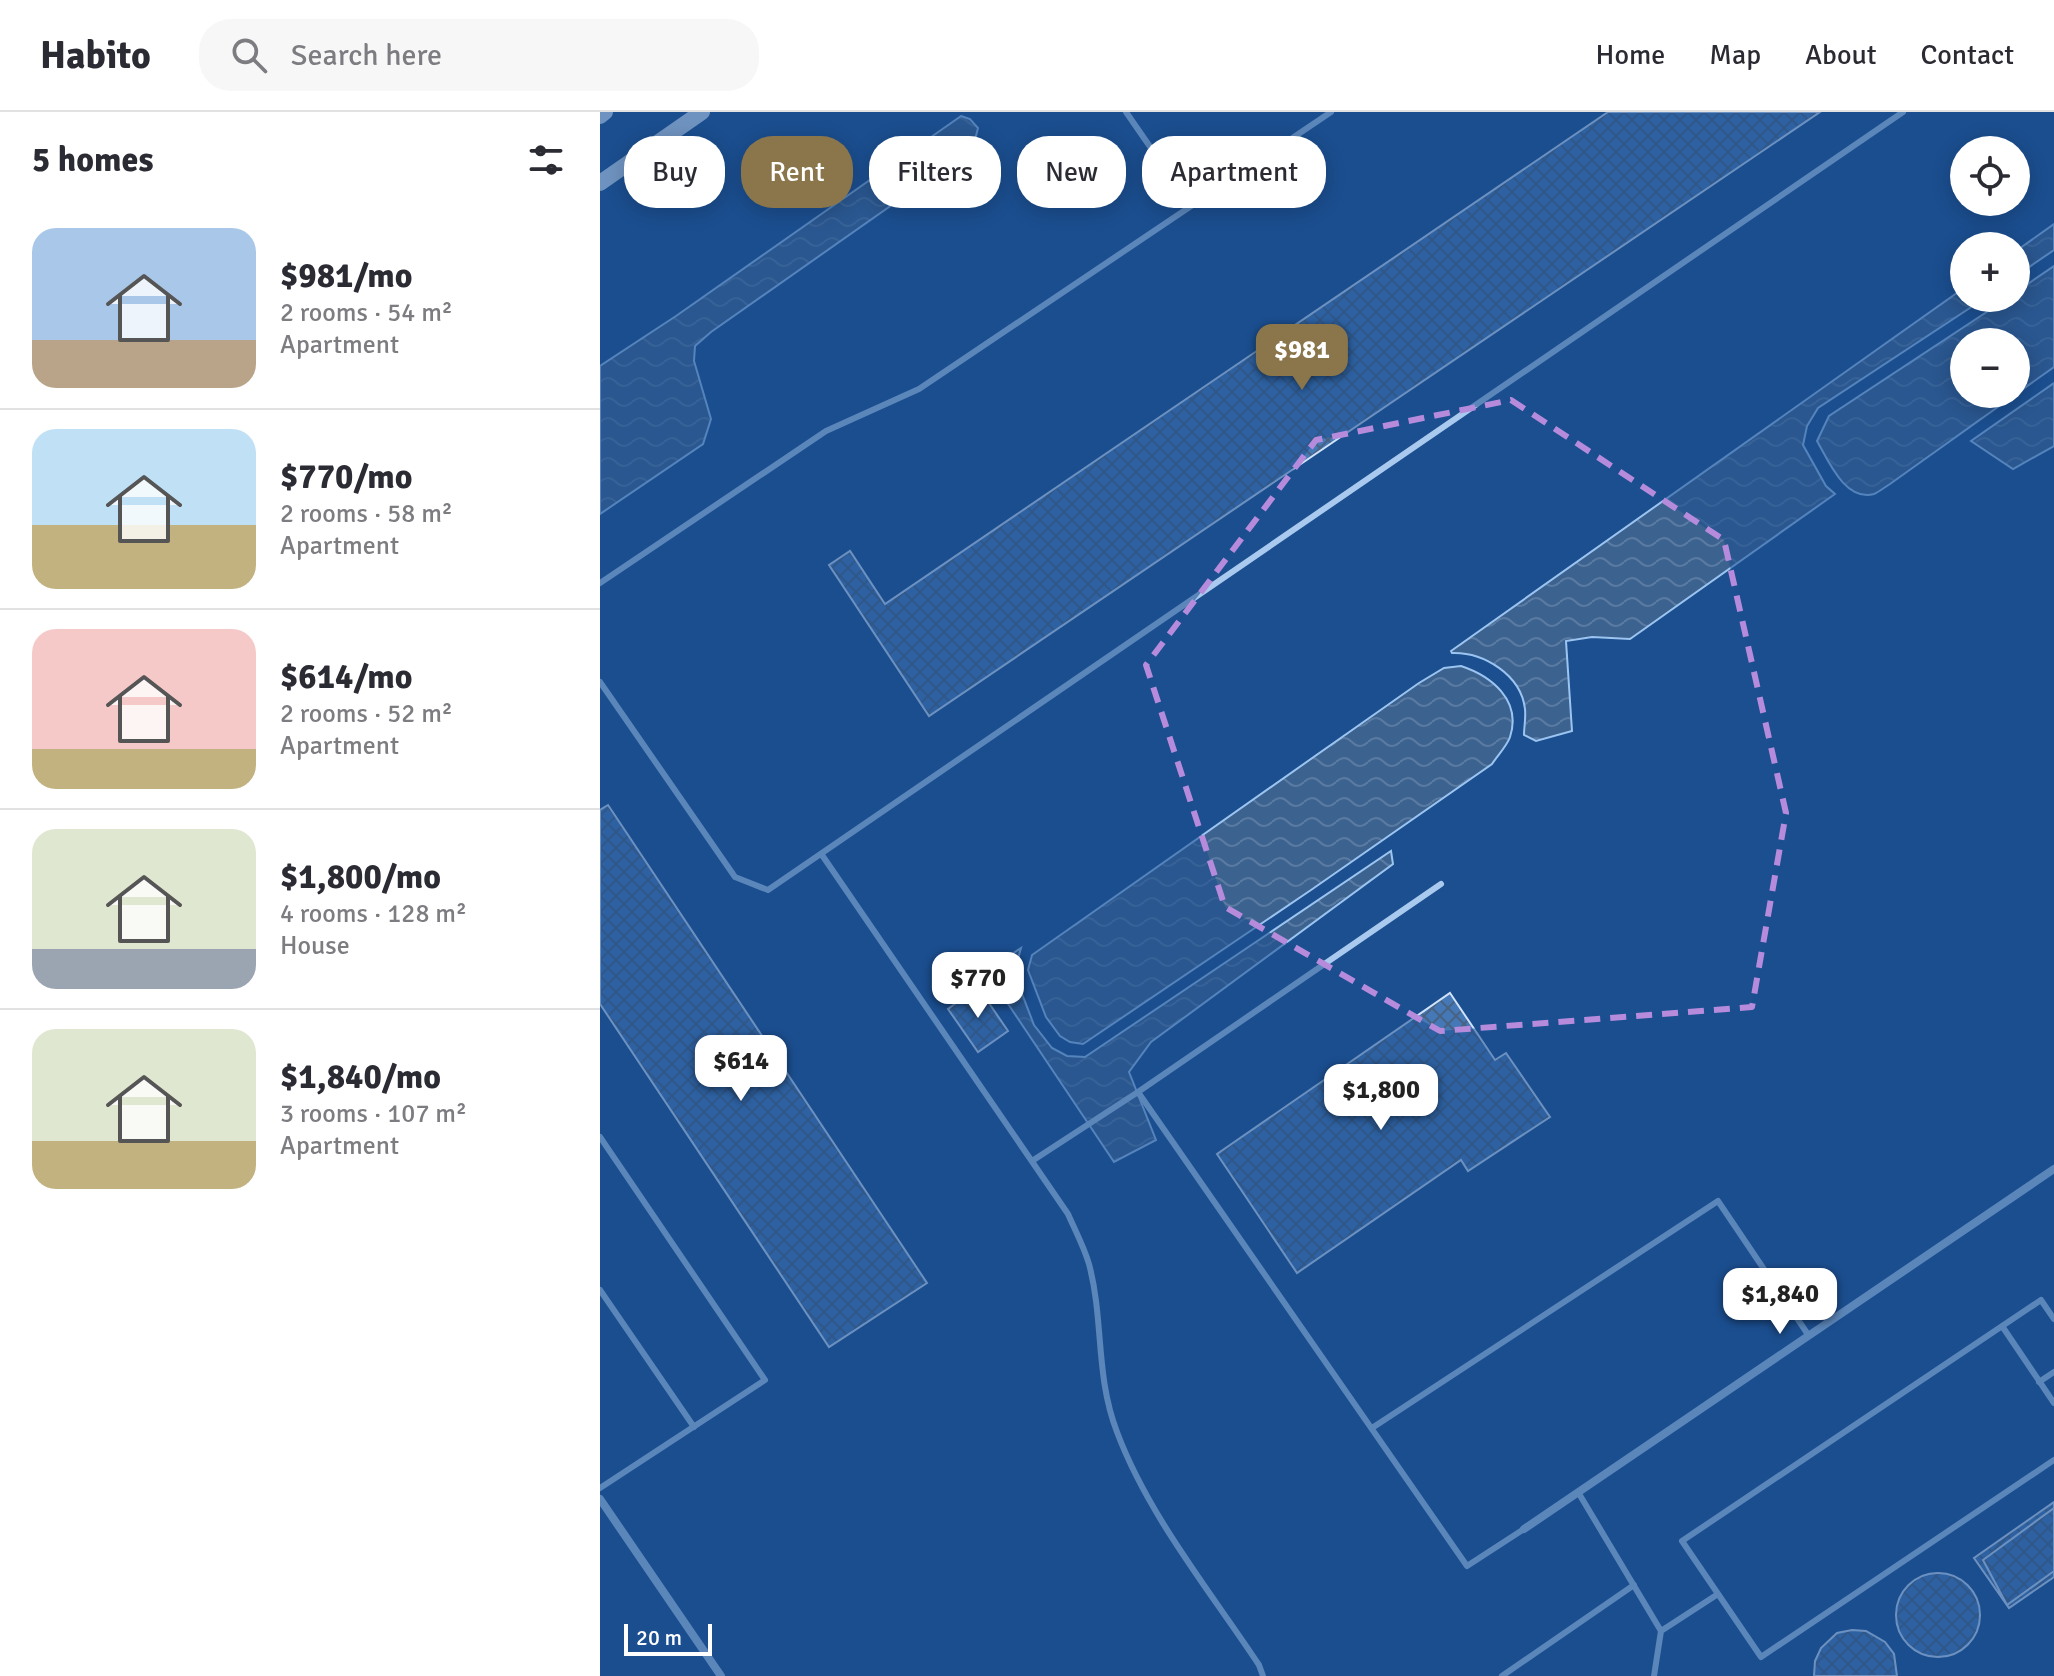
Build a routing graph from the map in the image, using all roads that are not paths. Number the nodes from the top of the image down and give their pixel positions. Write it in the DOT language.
graph roads {
  1 [pos="605,112"];
  2 [pos="702,112"];
  3 [pos="1126,112"];
  4 [pos="1331,112"];
  5 [pos="1903,112"];
  6 [pos="600,116"];
  7 [pos="1143,136"];
  8 [pos="1295,136"];
  9 [pos="600,183"];
  10 [pos="1188,208"];
  11 [pos="600,583"];
  12 [pos="600,682"];
  13 [pos="822,855"];
  14 [pos="1441,884"];
  15 [pos="1138,1092"];
  16 [pos="600,1137"];
  17 [pos="1032,1161"];
  18 [pos="2054,1169"];
  19 [pos="600,1290"];
  20 [pos="2054,1319"];
  21 [pos="2002,1326"];
  22 [pos="1809,1336"];
  23 [pos="2054,1372"];
  24 [pos="2039,1382"];
  25 [pos="2054,1403"];
  26 [pos="694,1427"];
  27 [pos="1372,1428"];
  28 [pos="2054,1460"];
  29 [pos="600,1488"];
  30 [pos="1578,1492"];
  31 [pos="600,1499"];
  32 [pos="1524,1529"];
  33 [pos="1634,1585"];
  34 [pos="1718,1594"];
  35 [pos="1661,1631"];
  36 [pos="721,1676"];
  37 [pos="1263,1676"];
  38 [pos="1502,1676"];
  39 [pos="1654,1676"];
  1 -- 6 [label="street"];
  2 -- 9 [label="street"];
  3 -- 7 [label="lane"];
  4 -- 8 [label="lane"];
  5 -- 13 [label="lane"];
  10 -- 11 [label="lane"];
  12 -- 13 [label="lane"];
  13 -- 17 [label="lane"];
  14 -- 15 [label="lane"];
  15 -- 17 [label="lane"];
  15 -- 27 [label="lane"];
  16 -- 26 [label="lane"];
  17 -- 37 [label="lane"];
  18 -- 22 [label="street"];
  19 -- 26 [label="lane"];
  20 -- 21 [label="lane"];
  21 -- 24 [label="lane"];
  21 -- 34 [label="lane"];
  22 -- 27 [label="lane"];
  22 -- 30 [label="street"];
  23 -- 24 [label="lane"];
  24 -- 25 [label="lane"];
  26 -- 29 [label="lane"];
  27 -- 32 [label="lane"];
  28 -- 34 [label="lane"];
  30 -- 32 [label="street"];
  30 -- 33 [label="lane"];
  31 -- 36 [label="street"];
  33 -- 35 [label="lane"];
  33 -- 38 [label="lane"];
  34 -- 35 [label="lane"];
  35 -- 39 [label="lane"];
}
